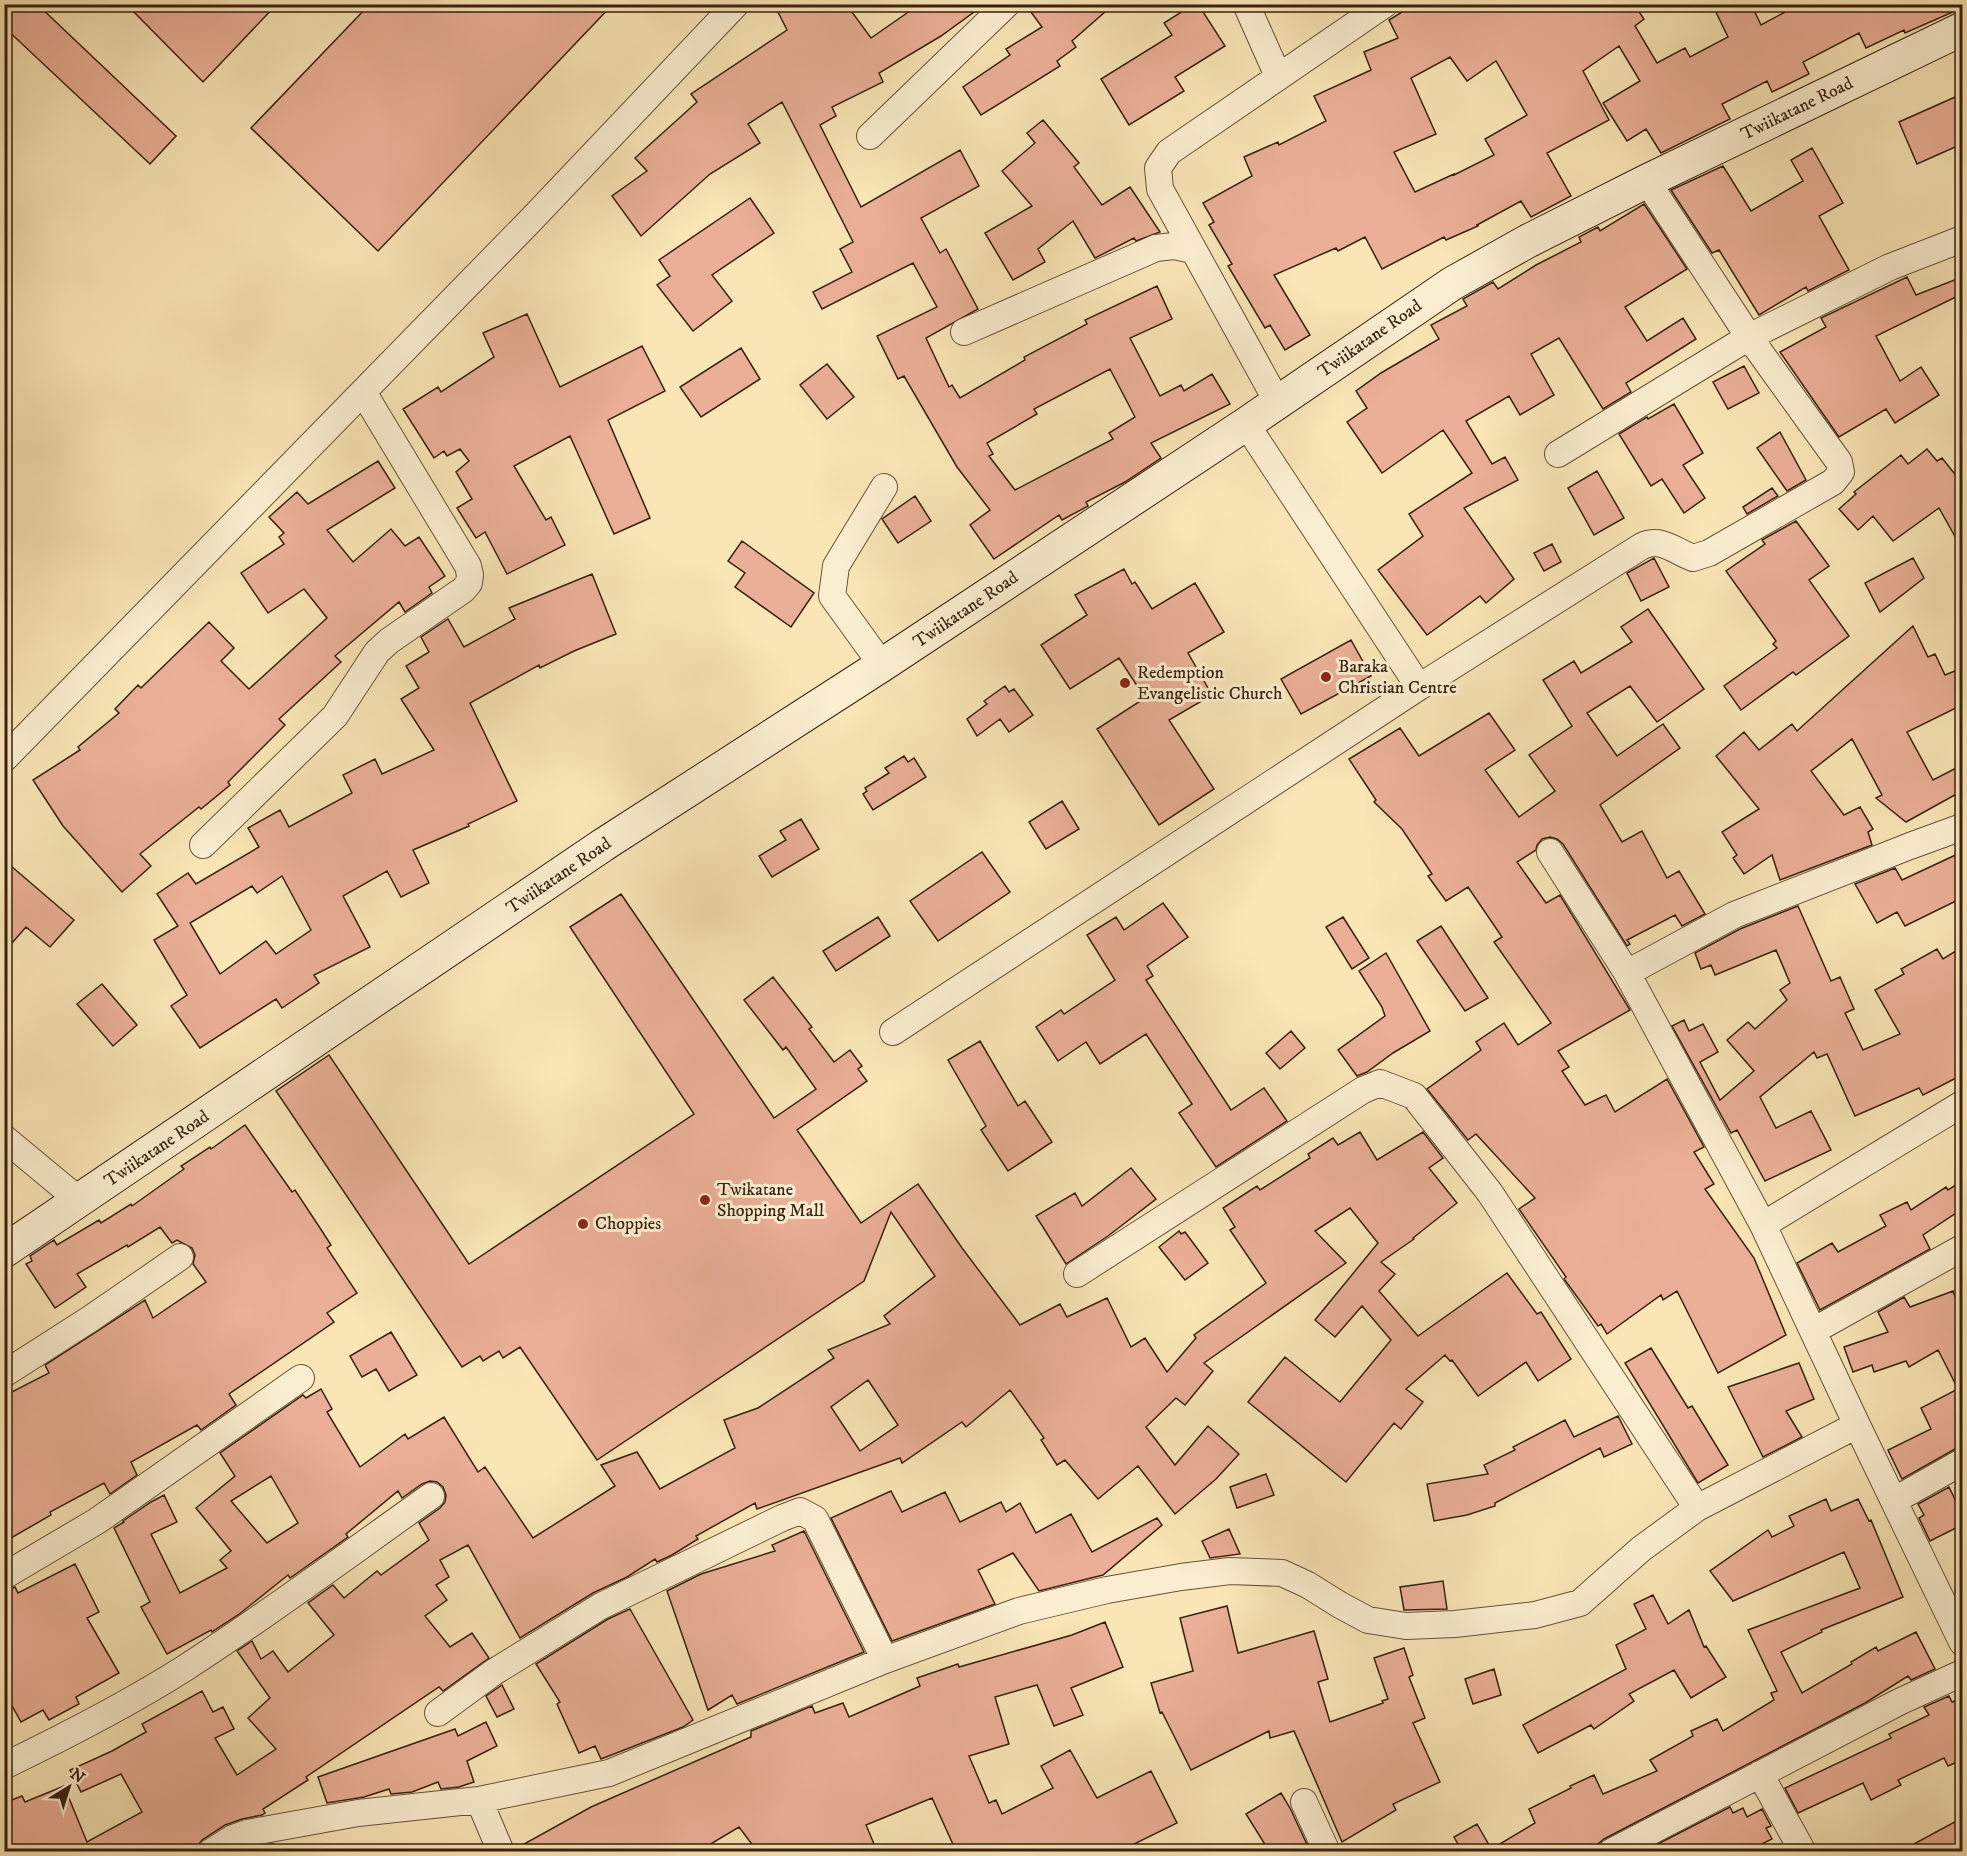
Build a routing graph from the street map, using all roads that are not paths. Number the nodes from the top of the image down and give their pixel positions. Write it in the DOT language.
graph roads {
  1 [pos="736,4"];
  2 [pos="1007,4"];
  3 [pos="1245,4"];
  4 [pos="1385,4"];
  5 [pos="1962,29"];
  6 [pos="1278,76"];
  7 [pos="870,136"];
  8 [pos="1647,181"];
  9 [pos="1962,239"];
  10 [pos="1194,250"];
  11 [pos="964,332"];
  12 [pos="1749,337"];
  13 [pos="363,392"];
  14 [pos="1278,403"];
  15 [pos="1246,424"];
  16 [pos="1558,454"];
  17 [pos="884,487"];
  18 [pos="882,666"];
  19 [pos="1419,687"];
  20 [pos="7,752"];
  21 [pos="1962,827"];
  22 [pos="203,845"];
  23 [pos="1550,852"];
  24 [pos="1627,973"];
  25 [pos="893,1032"];
  26 [pos="1962,1104"];
  27 [pos="4,1138"];
  28 [pos="80,1201"];
  29 [pos="1763,1225"];
  30 [pos="1962,1248"];
  31 [pos="4,1251"];
  32 [pos="180,1257"];
  33 [pos="1077,1274"];
  34 [pos="1813,1331"];
  35 [pos="4,1374"];
  36 [pos="301,1377"];
  37 [pos="1857,1425"];
  38 [pos="1962,1462"];
  39 [pos="431,1496"];
  40 [pos="1894,1500"];
  41 [pos="1697,1508"];
  42 [pos="4,1576"];
  43 [pos="1962,1642"];
  44 [pos="885,1660"];
  45 [pos="1962,1673"];
  46 [pos="438,1713"];
  47 [pos="4,1766"];
  48 [pos="1760,1774"];
  49 [pos="479,1800"];
  50 [pos="1304,1802"];
  51 [pos="211,1851"];
  52 [pos="501,1851"];
  53 [pos="1327,1851"];
  54 [pos="1611,1851"];
  55 [pos="1803,1851"];
  1 -- 13 [label="street"];
  2 -- 7 [label="street"];
  3 -- 6 [label="street"];
  4 -- 6 [label="street"];
  5 -- 8 [label="main road, Twiikatane Road"];
  6 -- 10 [label="street"];
  8 -- 12 [label="street"];
  8 -- 14 [label="main road, Twiikatane Road"];
  9 -- 12 [label="street"];
  10 -- 11 [label="street"];
  10 -- 14 [label="street"];
  12 -- 16 [label="street"];
  12 -- 19 [label="street"];
  13 -- 20 [label="street"];
  13 -- 22 [label="street"];
  14 -- 15 [label="main road, Twiikatane Road"];
  15 -- 18 [label="main road, Twiikatane Road"];
  15 -- 19 [label="street"];
  17 -- 18 [label="street"];
  18 -- 28 [label="main road, Twiikatane Road"];
  19 -- 25 [label="street"];
  21 -- 24 [label="street"];
  23 -- 24 [label="street"];
  24 -- 29 [label="street"];
  26 -- 29 [label="street"];
  27 -- 28 [label="street"];
  28 -- 31 [label="main road, Twiikatane Road"];
  29 -- 34 [label="street"];
  30 -- 34 [label="street"];
  32 -- 35 [label="street"];
  33 -- 41 [label="street"];
  34 -- 37 [label="street"];
  36 -- 42 [label="street"];
  37 -- 40 [label="street"];
  37 -- 41 [label="street"];
  38 -- 40 [label="street"];
  39 -- 47 [label="street"];
  40 -- 43 [label="street"];
  41 -- 44 [label="street"];
  44 -- 46 [label="street"];
  44 -- 49 [label="street"];
  45 -- 48 [label="street"];
  48 -- 54 [label="street"];
  48 -- 55 [label="street"];
  49 -- 51 [label="street"];
  49 -- 52 [label="street"];
  50 -- 53 [label="street"];
}
